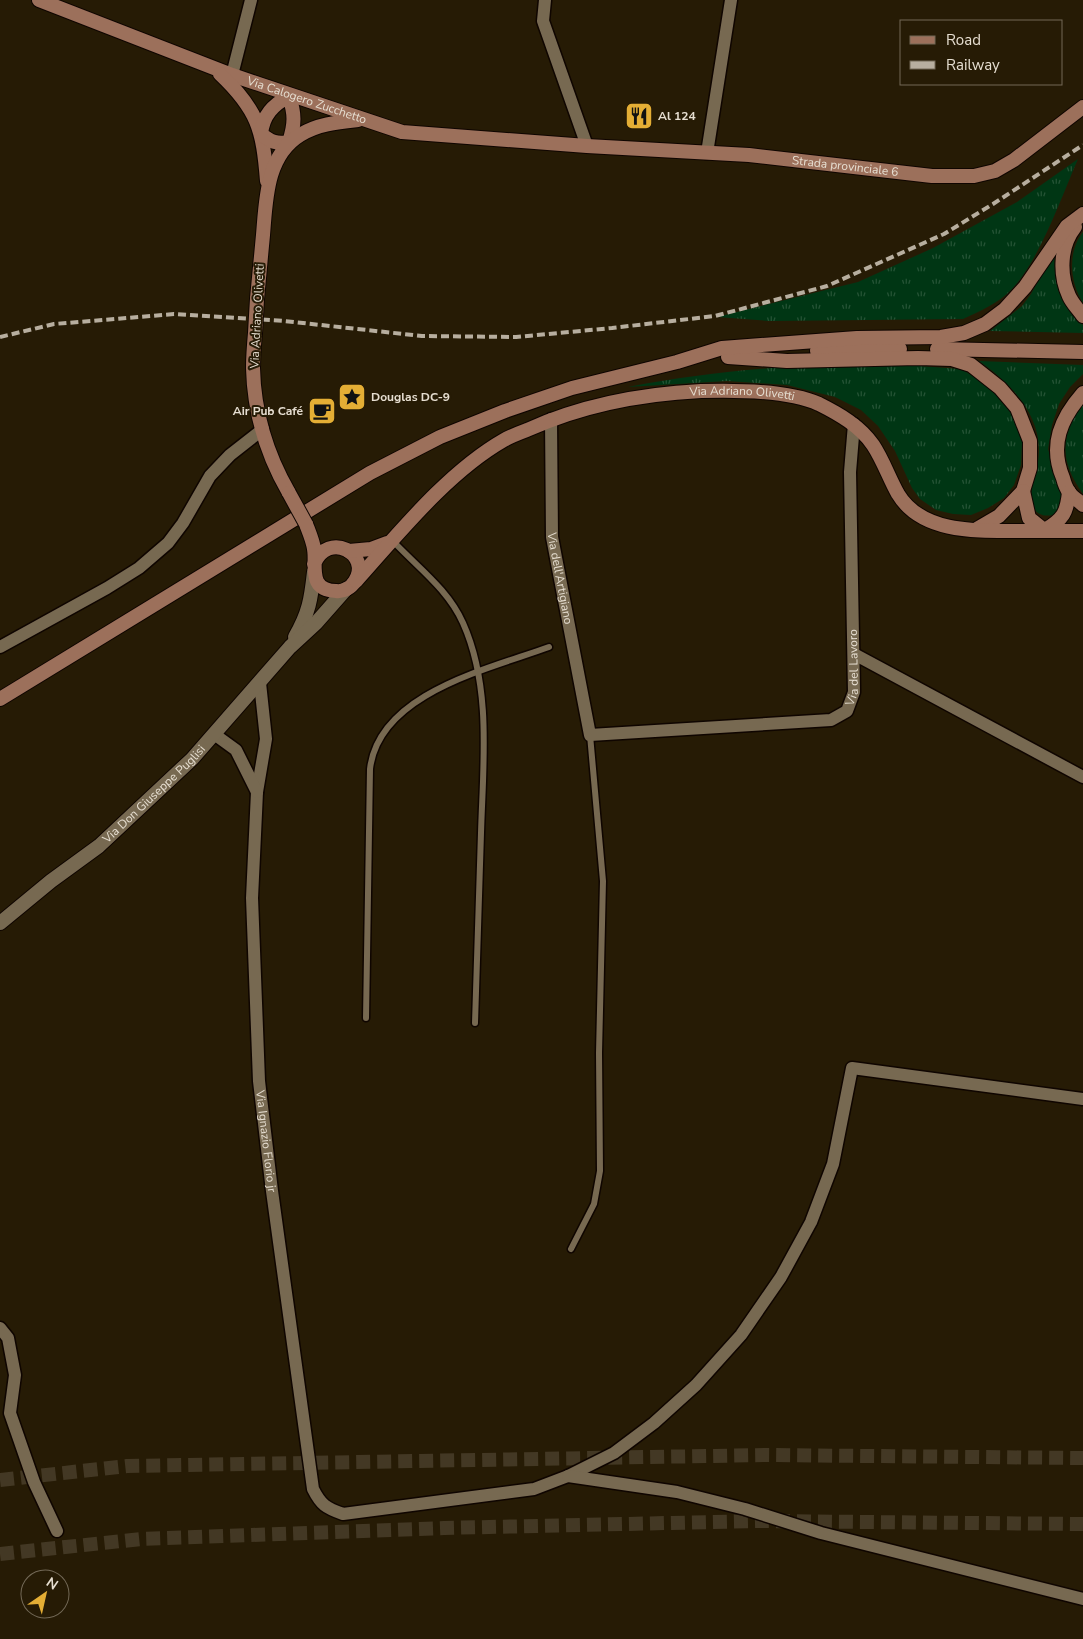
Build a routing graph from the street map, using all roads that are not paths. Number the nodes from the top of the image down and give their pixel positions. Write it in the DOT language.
graph roads {
  1 [pos="39,0"];
  2 [pos="251,0"];
  3 [pos="545,0"];
  4 [pos="731,0"];
  5 [pos="215,69"];
  6 [pos="232,75"];
  7 [pos="289,96"];
  8 [pos="1083,107"];
  9 [pos="362,120"];
  10 [pos="261,134"];
  11 [pos="289,142"];
  12 [pos="586,146"];
  13 [pos="707,153"];
  14 [pos="267,189"];
  15 [pos="1083,214"];
  16 [pos="1083,219"];
  17 [pos="1083,316"];
  18 [pos="1083,352"];
  19 [pos="728,357"];
  20 [pos="677,362"];
  21 [pos="1083,393"];
  22 [pos="551,419"];
  23 [pos="854,424"];
  24 [pos="263,429"];
  25 [pos="1023,491"];
  26 [pos="1069,492"];
  27 [pos="1083,505"];
  28 [pos="306,524"];
  29 [pos="973,531"];
  30 [pos="1044,531"];
  31 [pos="1083,531"];
  32 [pos="392,540"];
  33 [pos="343,549"];
  34 [pos="314,568"];
  35 [pos="351,585"];
  36 [pos="0,646"];
  37 [pos="290,647"];
  38 [pos="549,648"];
  39 [pos="854,654"];
  40 [pos="478,673"];
  41 [pos="260,682"];
  42 [pos="0,699"];
  43 [pos="214,734"];
  44 [pos="590,735"];
  45 [pos="1083,777"];
  46 [pos="257,792"];
  47 [pos="0,923"];
  48 [pos="366,1018"];
  49 [pos="475,1023"];
  50 [pos="1083,1099"];
  51 [pos="570,1248"];
  52 [pos="0,1328"];
  53 [pos="568,1476"];
  54 [pos="58,1530"];
  55 [pos="1083,1599"];
  1 -- 5 [label="main road, Via Calogero Zucchetto"];
  2 -- 6 [label="street"];
  3 -- 12 [label="street"];
  4 -- 13 [label="street"];
  5 -- 6 [label="main road, Via Calogero Zucchetto"];
  5 -- 10 [label="main road, Via Adriano Olivetti"];
  6 -- 7 [label="main road, Via Calogero Zucchetto"];
  7 -- 9 [label="main road, Via Calogero Zucchetto"];
  7 -- 10 [label="main road, Via Adriano Olivetti"];
  7 -- 11 [label="main road, Via Adriano Olivetti"];
  8 -- 13 [label="main road, Strada provinciale 6"];
  9 -- 11 [label="main road, Via Adriano Olivetti"];
  9 -- 12 [label="main road, Via Calogero Zucchetto"];
  10 -- 11 [label="main road"];
  10 -- 14 [label="main road, Via Adriano Olivetti"];
  11 -- 14 [label="main road, Via Adriano Olivetti"];
  12 -- 13 [label="main road, Strada provinciale 6"];
  14 -- 24 [label="main road, Via Adriano Olivetti, bridge"];
  15 -- 20 [label="main road"];
  16 -- 17 [label="main road"];
  18 -- 19 [label="main road"];
  19 -- 20 [label="main road"];
  19 -- 25 [label="main road"];
  20 -- 42 [label="main road"];
  21 -- 26 [label="main road"];
  22 -- 23 [label="main road, Via Adriano Olivetti"];
  22 -- 32 [label="main road, Via Adriano Olivetti"];
  22 -- 44 [label="street, Via dell'Artigiano"];
  23 -- 29 [label="main road, Via Adriano Olivetti"];
  23 -- 39 [label="street, Via del Lavoro"];
  24 -- 28 [label="main road, Via Adriano Olivetti, bridge"];
  24 -- 36 [label="street"];
  25 -- 29 [label="main road"];
  25 -- 30 [label="main road"];
  26 -- 27 [label="main road"];
  26 -- 30 [label="main road"];
  28 -- 33 [label="main road, Via Adriano Olivetti"];
  28 -- 34 [label="main road, Via Adriano Olivetti"];
  29 -- 30 [label="main road, Via Adriano Olivetti"];
  30 -- 31 [label="main road, Via Adriano Olivetti"];
  32 -- 33 [label="main road, Via Adriano Olivetti"];
  32 -- 35 [label="main road, Via Adriano Olivetti"];
  32 -- 40 [label="lane"];
  33 -- 34 [label="main road"];
  33 -- 35 [label="main road"];
  34 -- 35 [label="main road"];
  34 -- 37 [label="street, Via Don Giuseppe Puglisi"];
  35 -- 37 [label="street, Via Don Giuseppe Puglisi"];
  37 -- 41 [label="street, Via Don Giuseppe Puglisi"];
  38 -- 40 [label="lane"];
  39 -- 44 [label="street, Via del Lavoro"];
  39 -- 45 [label="street"];
  40 -- 48 [label="lane"];
  40 -- 49 [label="lane"];
  41 -- 43 [label="street, Via Don Giuseppe Puglisi"];
  41 -- 46 [label="street, Via Ignazio Florio jr"];
  43 -- 46 [label="street"];
  43 -- 47 [label="street, Via Don Giuseppe Puglisi"];
  44 -- 51 [label="lane"];
  46 -- 53 [label="street, Via Ignazio Florio jr"];
  50 -- 53 [label="street"];
  52 -- 54 [label="street"];
  53 -- 55 [label="street"];
}
